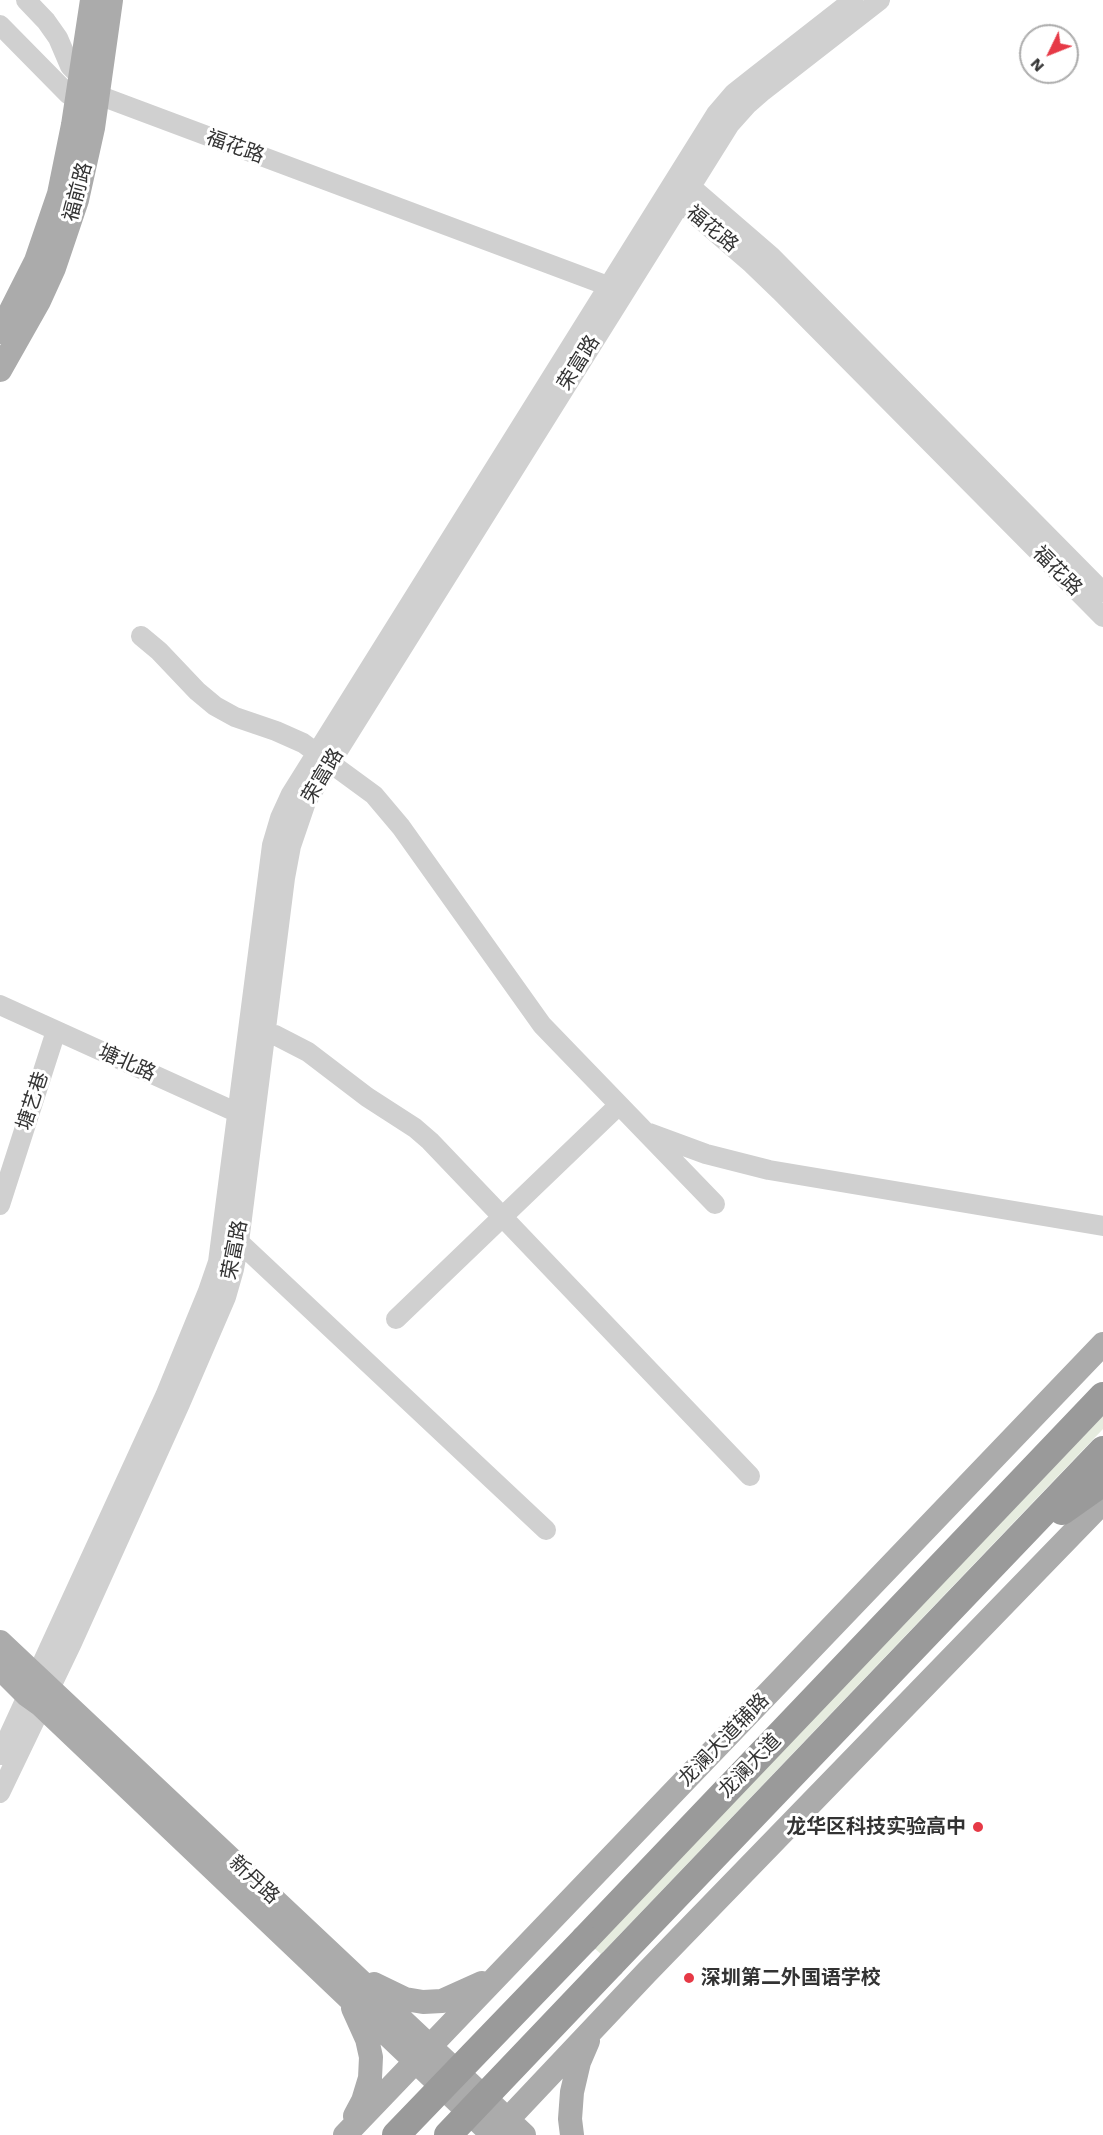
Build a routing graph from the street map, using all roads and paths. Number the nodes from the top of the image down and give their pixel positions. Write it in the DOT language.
graph roads {
  1 [pos="26,0"];
  2 [pos="92,0"];
  3 [pos="111,0"];
  4 [pos="853,0"];
  5 [pos="880,0"];
  6 [pos="0,25"];
  7 [pos="85,90"];
  8 [pos="680,191"];
  9 [pos="608,286"];
  10 [pos="0,332"];
  11 [pos="0,370"];
  12 [pos="1103,592"];
  13 [pos="1103,617"];
  14 [pos="141,636"];
  15 [pos="324,757"];
  16 [pos="0,1005"];
  17 [pos="56,1031"];
  18 [pos="265,1034"];
  19 [pos="619,1105"];
  20 [pos="246,1117"];
  21 [pos="644,1131"];
  22 [pos="715,1204"];
  23 [pos="0,1205"];
  24 [pos="502,1217"];
  25 [pos="1103,1226"];
  26 [pos="239,1242"];
  27 [pos="396,1319"];
  28 [pos="1103,1344"];
  29 [pos="1103,1396"];
  30 [pos="1103,1450"];
  31 [pos="750,1476"];
  32 [pos="1103,1482"];
  33 [pos="1103,1502"];
  34 [pos="546,1530"];
  35 [pos="1011,1546"];
  36 [pos="0,1642"];
  37 [pos="0,1668"];
  38 [pos="39,1692"];
  39 [pos="0,1755"];
  40 [pos="0,1793"];
  41 [pos="504,1969"];
  42 [pos="343,1978"];
  43 [pos="605,2017"];
  44 [pos="423,2053"];
  45 [pos="502,2132"];
  46 [pos="343,2135"];
  47 [pos="396,2135"];
  48 [pos="448,2135"];
  49 [pos="572,2135"];
  1 -- 7 [label="street"];
  2 -- 7 [label="main road, 福前路"];
  3 -- 7 [label="main road, 福前路"];
  4 -- 8 [label="street, 荣富路"];
  5 -- 8 [label="street, 荣富路"];
  6 -- 7 [label="street, 福花路"];
  7 -- 9 [label="street, 福花路"];
  7 -- 10 [label="main road, 福前路"];
  7 -- 11 [label="main road, 福前路"];
  8 -- 9 [label="street, 荣富路"];
  8 -- 12 [label="street, 福花路"];
  8 -- 13 [label="street, 福花路"];
  8 -- 15 [label="street, 荣富路"];
  9 -- 15 [label="street, 荣富路"];
  14 -- 15 [label="street"];
  15 -- 18 [label="street, 荣富路"];
  15 -- 19 [label="street"];
  15 -- 20 [label="street, 荣富路"];
  16 -- 17 [label="street, 塘北路"];
  17 -- 20 [label="street, 塘北路"];
  17 -- 23 [label="street, 塘艺巷"];
  18 -- 20 [label="street, 荣富路"];
  18 -- 24 [label="street"];
  19 -- 21 [label="street"];
  19 -- 24 [label="street"];
  20 -- 26 [label="street, 荣富路"];
  20 -- 38 [label="street, 荣富路"];
  21 -- 22 [label="street"];
  21 -- 25 [label="street"];
  24 -- 27 [label="street"];
  24 -- 31 [label="street"];
  26 -- 34 [label="street"];
  26 -- 38 [label="street, 荣富路"];
  28 -- 41 [label="main road, 龙澜大道辅路"];
  29 -- 47 [label="highway, 龙澜大道, bridge"];
  30 -- 35 [label="highway, 龙澜大道"];
  32 -- 35 [label="highway"];
  33 -- 43 [label="main road"];
  35 -- 48 [label="highway, 龙澜大道, bridge"];
  36 -- 38 [label="main road, 新丹路"];
  37 -- 38 [label="main road, 新丹路"];
  38 -- 39 [label="street, 荣富路"];
  38 -- 40 [label="street, 荣富路"];
  38 -- 42 [label="main road, 新丹路"];
  41 -- 42 [label="main road"];
  41 -- 44 [label="main road, 龙澜大道辅路"];
  42 -- 44 [label="main road, 新丹路"];
  42 -- 46 [label="main road"];
  43 -- 45 [label="main road"];
  43 -- 49 [label="main road"];
  44 -- 45 [label="main road, 新丹路"];
  44 -- 46 [label="main road, 龙澜大道辅路"];
}
